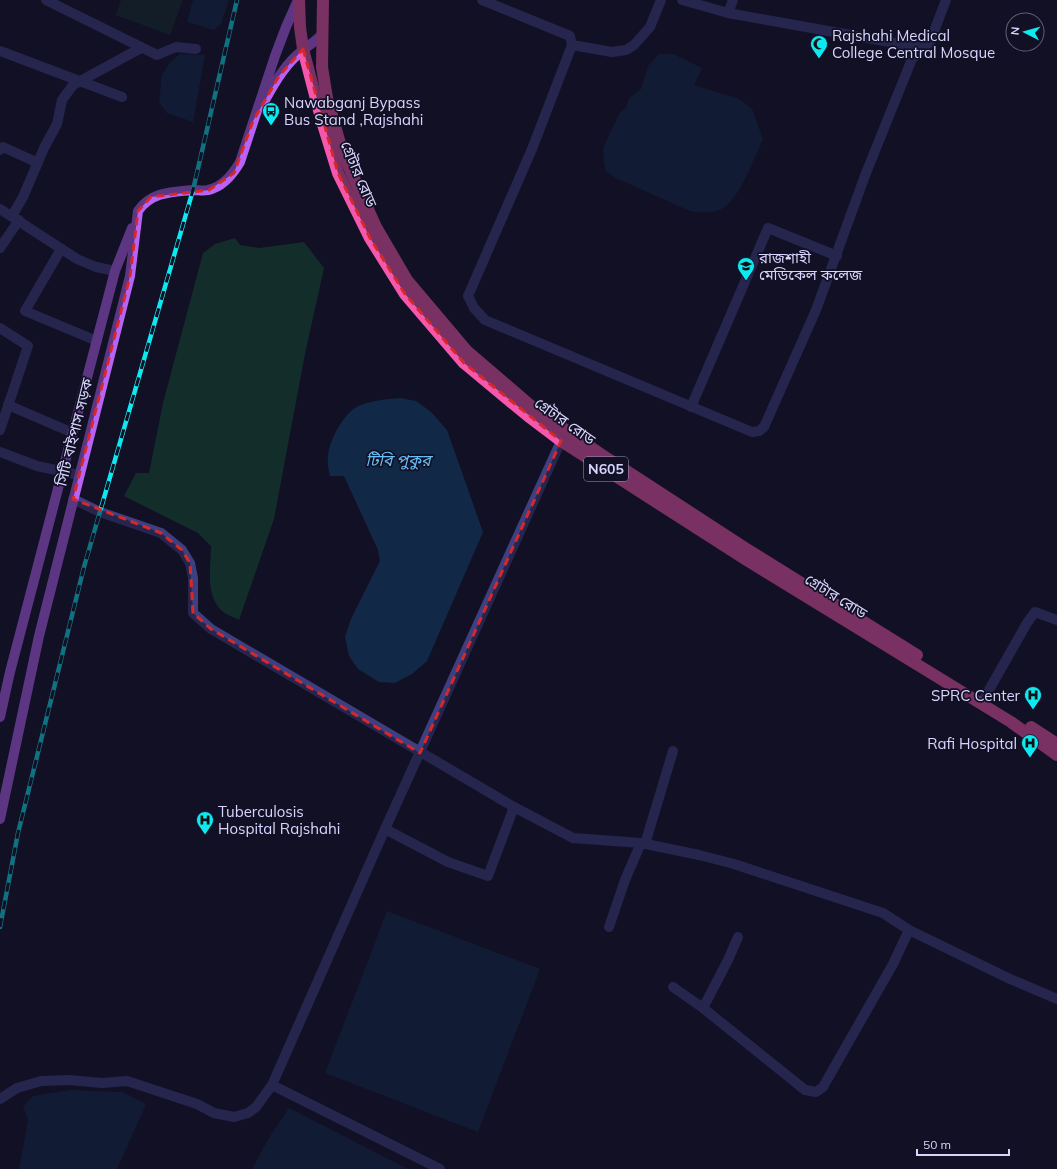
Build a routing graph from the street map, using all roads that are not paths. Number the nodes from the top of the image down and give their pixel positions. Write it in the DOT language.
graph roads {
  1 [pos="46,0"];
  2 [pos="299,0"];
  3 [pos="482,0"];
  4 [pos="661,0"];
  5 [pos="682,0"];
  6 [pos="733,0"];
  7 [pos="946,0"];
  8 [pos="322,1"];
  9 [pos="728,13"];
  10 [pos="322,34"];
  11 [pos="572,45"];
  12 [pos="141,48"];
  13 [pos="196,48"];
  14 [pos="923,48"];
  15 [pos="303,50"];
  16 [pos="0,51"];
  17 [pos="81,81"];
  18 [pos="122,97"];
  19 [pos="253,121"];
  20 [pos="0,150"];
  21 [pos="38,163"];
  22 [pos="0,209"];
  23 [pos="138,211"];
  24 [pos="16,218"];
  25 [pos="0,248"];
  26 [pos="61,249"];
  27 [pos="837,256"];
  28 [pos="115,271"];
  29 [pos="0,328"];
  30 [pos="97,341"];
  31 [pos="8,405"];
  32 [pos="691,407"];
  33 [pos="0,430"];
  34 [pos="73,433"];
  35 [pos="561,441"];
  36 [pos="0,452"];
  37 [pos="62,472"];
  38 [pos="79,475"];
  39 [pos="631,479"];
  40 [pos="72,499"];
  41 [pos="1057,620"];
  42 [pos="858,623"];
  43 [pos="985,697"];
  44 [pos="0,717"];
  45 [pos="1052,744"];
  46 [pos="673,751"];
  47 [pos="420,753"];
  48 [pos="1057,755"];
  49 [pos="514,807"];
  50 [pos="0,819"];
  51 [pos="385,829"];
  52 [pos="643,843"];
  53 [pos="609,927"];
  54 [pos="909,930"];
  55 [pos="738,937"];
  56 [pos="673,988"];
  57 [pos="1057,999"];
  58 [pos="703,1008"];
  59 [pos="272,1085"];
  60 [pos="0,1099"];
  61 [pos="440,1169"];
  1 -- 12 [label="street"];
  2 -- 15 [label="highway, গ্রেটার রোড / N605"];
  2 -- 19 [label="main road"];
  3 -- 11 [label="street"];
  4 -- 11 [label="street"];
  5 -- 9 [label="street"];
  6 -- 9 [label="street"];
  7 -- 14 [label="street"];
  8 -- 10 [label="highway, গ্রেটার রোড / N605"];
  9 -- 14 [label="street"];
  10 -- 15 [label="main road"];
  10 -- 39 [label="highway, গ্রেটার রোড / N605"];
  11 -- 32 [label="street"];
  12 -- 13 [label="street"];
  12 -- 17 [label="street"];
  14 -- 27 [label="street"];
  15 -- 19 [label="main road"];
  15 -- 35 [label="highway, গ্রেটার রোড / N605"];
  16 -- 17 [label="street"];
  17 -- 18 [label="street"];
  17 -- 21 [label="street"];
  19 -- 23 [label="main road"];
  20 -- 21 [label="street"];
  21 -- 24 [label="street"];
  22 -- 24 [label="street"];
  23 -- 28 [label="main road"];
  23 -- 38 [label="main road, সিটি বাইপাস সড়ক"];
  24 -- 25 [label="street"];
  24 -- 26 [label="street"];
  26 -- 28 [label="street"];
  26 -- 30 [label="street"];
  27 -- 32 [label="street"];
  27 -- 32 [label="street"];
  28 -- 30 [label="main road"];
  29 -- 31 [label="street"];
  30 -- 34 [label="main road"];
  31 -- 33 [label="street"];
  31 -- 34 [label="street"];
  34 -- 37 [label="main road"];
  35 -- 39 [label="highway, গ্রেটার রোড / N605"];
  35 -- 47 [label="street"];
  36 -- 37 [label="street"];
  37 -- 38 [label="street"];
  37 -- 44 [label="main road"];
  38 -- 40 [label="main road, সিটি বাইপাস সড়ক"];
  39 -- 42 [label="highway, গ্রেটার রোড / N605"];
  40 -- 47 [label="street"];
  40 -- 50 [label="main road, সিটি বাইপাস সড়ক"];
  41 -- 43 [label="street"];
  42 -- 43 [label="highway, গ্রেটার রোড / N605"];
  42 -- 45 [label="highway, গ্রেটার রোড / N605"];
  43 -- 45 [label="highway, গ্রেটার রোড / N605"];
  45 -- 48 [label="highway, গ্রেটার রোড / N605"];
  46 -- 52 [label="street"];
  47 -- 49 [label="street"];
  47 -- 51 [label="street"];
  49 -- 51 [label="street"];
  49 -- 52 [label="street"];
  51 -- 59 [label="street"];
  52 -- 53 [label="street"];
  52 -- 54 [label="street"];
  54 -- 57 [label="street"];
  54 -- 58 [label="street"];
  55 -- 58 [label="street"];
  56 -- 58 [label="street"];
  59 -- 60 [label="street"];
  59 -- 61 [label="street"];
}
